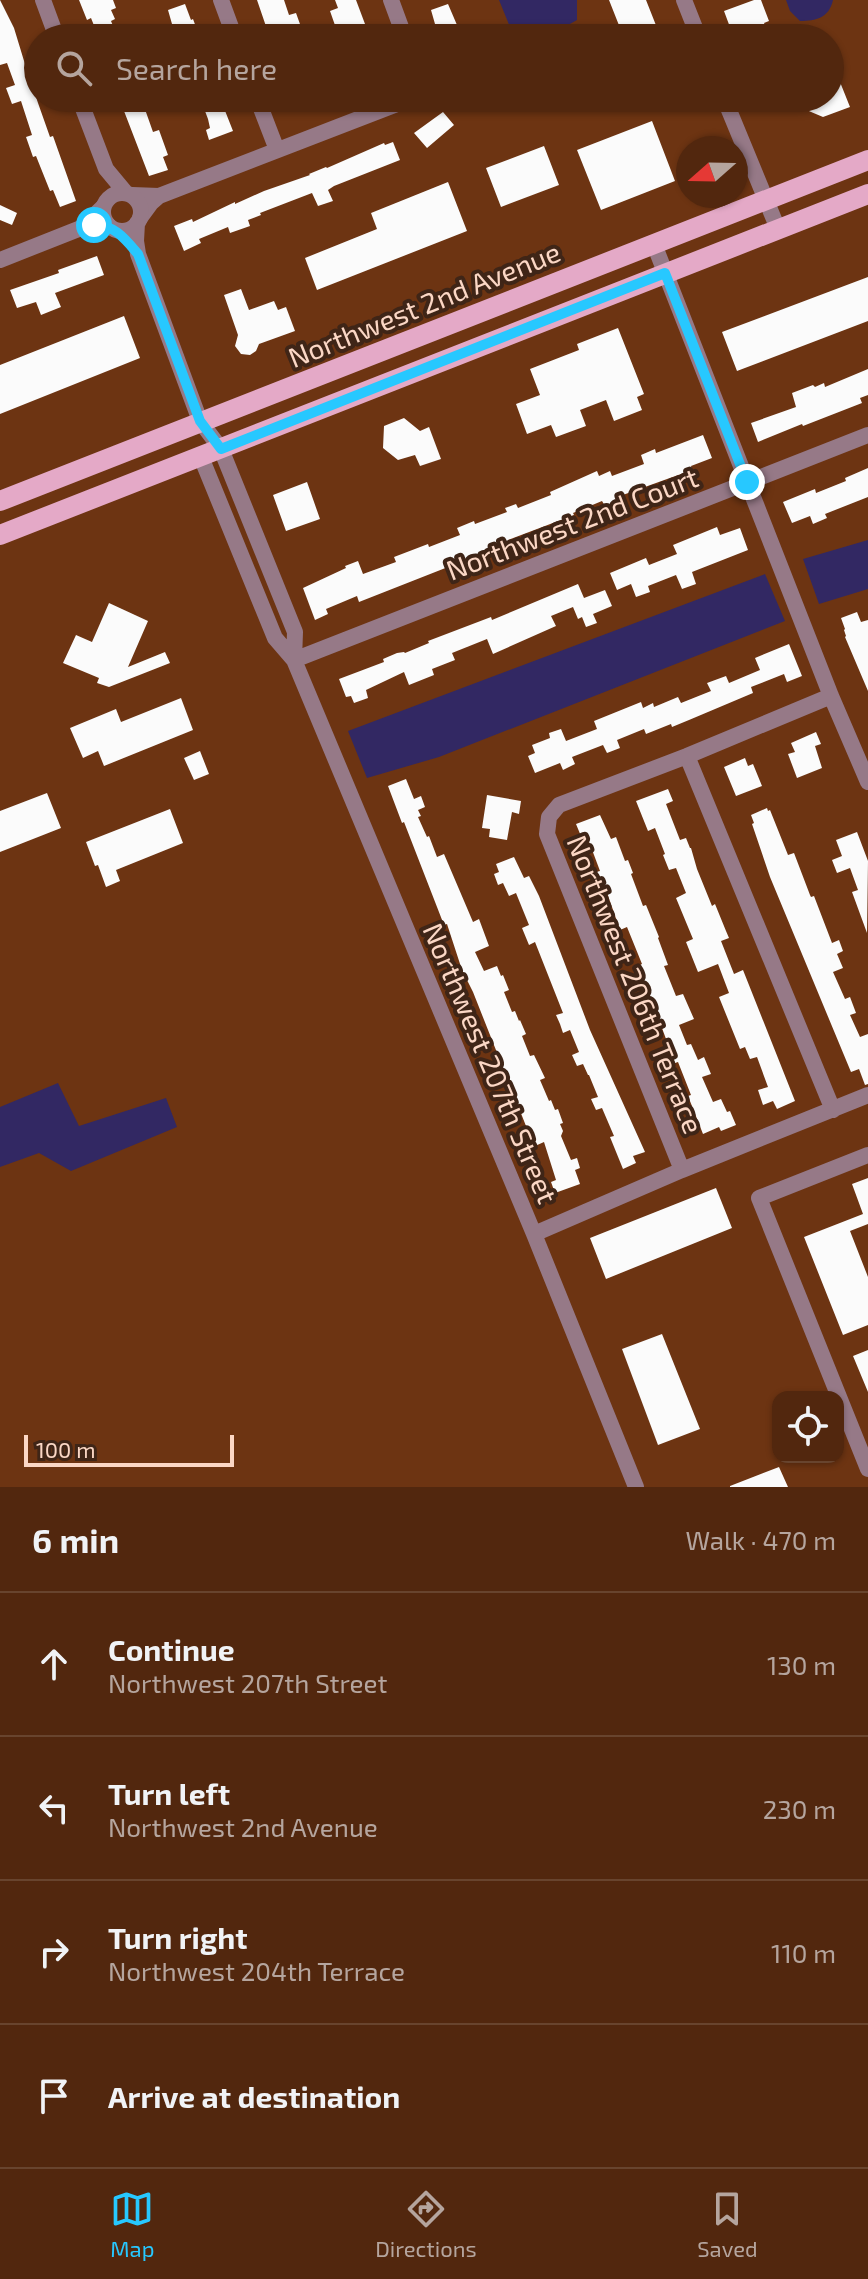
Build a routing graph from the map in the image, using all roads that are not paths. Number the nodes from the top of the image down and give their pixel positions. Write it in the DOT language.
graph roads {
  1 [pos="43,0"];
  2 [pos="221,0"];
  3 [pos="391,0"];
  4 [pos="684,0"];
  5 [pos="52,24"];
  6 [pos="230,24"];
  7 [pos="400,24"];
  8 [pos="693,24"];
  9 [pos="84,112"];
  10 [pos="262,112"];
  11 [pos="376,112"];
  12 [pos="730,112"];
  13 [pos="277,150"];
  14 [pos="868,160"];
  15 [pos="106,169"];
  16 [pos="129,194"];
  17 [pos="868,194"];
  18 [pos="159,196"];
  19 [pos="766,200"];
  20 [pos="104,204"];
  21 [pos="139,220"];
  22 [pos="81,228"];
  23 [pos="112,228"];
  24 [pos="778,229"];
  25 [pos="654,244"];
  26 [pos="138,254"];
  27 [pos="0,260"];
  28 [pos="665,273"];
  29 [pos="200,421"];
  30 [pos="868,435"];
  31 [pos="221,449"];
  32 [pos="201,457"];
  33 [pos="747,482"];
  34 [pos="0,501"];
  35 [pos="0,535"];
  36 [pos="294,660"];
  37 [pos="831,696"];
  38 [pos="687,756"];
  39 [pos="868,782"];
  40 [pos="868,1095"];
  41 [pos="833,1110"];
  42 [pos="868,1155"];
  43 [pos="682,1170"];
  44 [pos="534,1234"];
  45 [pos="868,1469"];
  46 [pos="636,1487"];
  1 -- 5 [label="street"];
  2 -- 6 [label="street"];
  3 -- 7 [label="street"];
  4 -- 8 [label="street"];
  9 -- 15 [label="street"];
  10 -- 13 [label="street"];
  11 -- 13 [label="street"];
  12 -- 19 [label="street"];
  13 -- 18 [label="street"];
  14 -- 19 [label="main road, Northwest 2nd Avenue"];
  15 -- 16 [label="street"];
  15 -- 20 [label="street"];
  16 -- 18 [label="street"];
  16 -- 20 [label="street"];
  16 -- 21 [label="street"];
  17 -- 24 [label="main road"];
  18 -- 21 [label="street"];
  19 -- 24 [label="street"];
  19 -- 25 [label="main road, Northwest 2nd Avenue"];
  20 -- 22 [label="street"];
  20 -- 23 [label="street"];
  21 -- 23 [label="street"];
  21 -- 26 [label="street, Northwest 207th Street"];
  22 -- 23 [label="street"];
  22 -- 27 [label="street"];
  23 -- 26 [label="street, Northwest 207th Street"];
  24 -- 28 [label="main road"];
  25 -- 28 [label="street"];
  25 -- 29 [label="main road, Northwest 2nd Avenue"];
  26 -- 29 [label="street, Northwest 207th Street"];
  28 -- 31 [label="main road"];
  28 -- 33 [label="street"];
  29 -- 31 [label="street, Northwest 207th Street"];
  29 -- 32 [label="street, Northwest 207th Street"];
  29 -- 34 [label="main road, Northwest 2nd Avenue"];
  30 -- 33 [label="street, Northwest 2nd Court"];
  31 -- 32 [label="main road"];
  31 -- 36 [label="street, Northwest 207th Street"];
  32 -- 35 [label="main road"];
  32 -- 36 [label="street, Northwest 207th Street"];
  33 -- 36 [label="street, Northwest 2nd Court"];
  33 -- 37 [label="street"];
  36 -- 44 [label="street, Northwest 207th Street"];
  37 -- 38 [label="street"];
  37 -- 39 [label="street"];
  38 -- 41 [label="street"];
  38 -- 43 [label="street, Northwest 206th Terrace"];
  40 -- 41 [label="street"];
  41 -- 43 [label="street"];
  42 -- 45 [label="street"];
  43 -- 44 [label="street"];
  44 -- 46 [label="street, Northwest 207th Street"];
}
